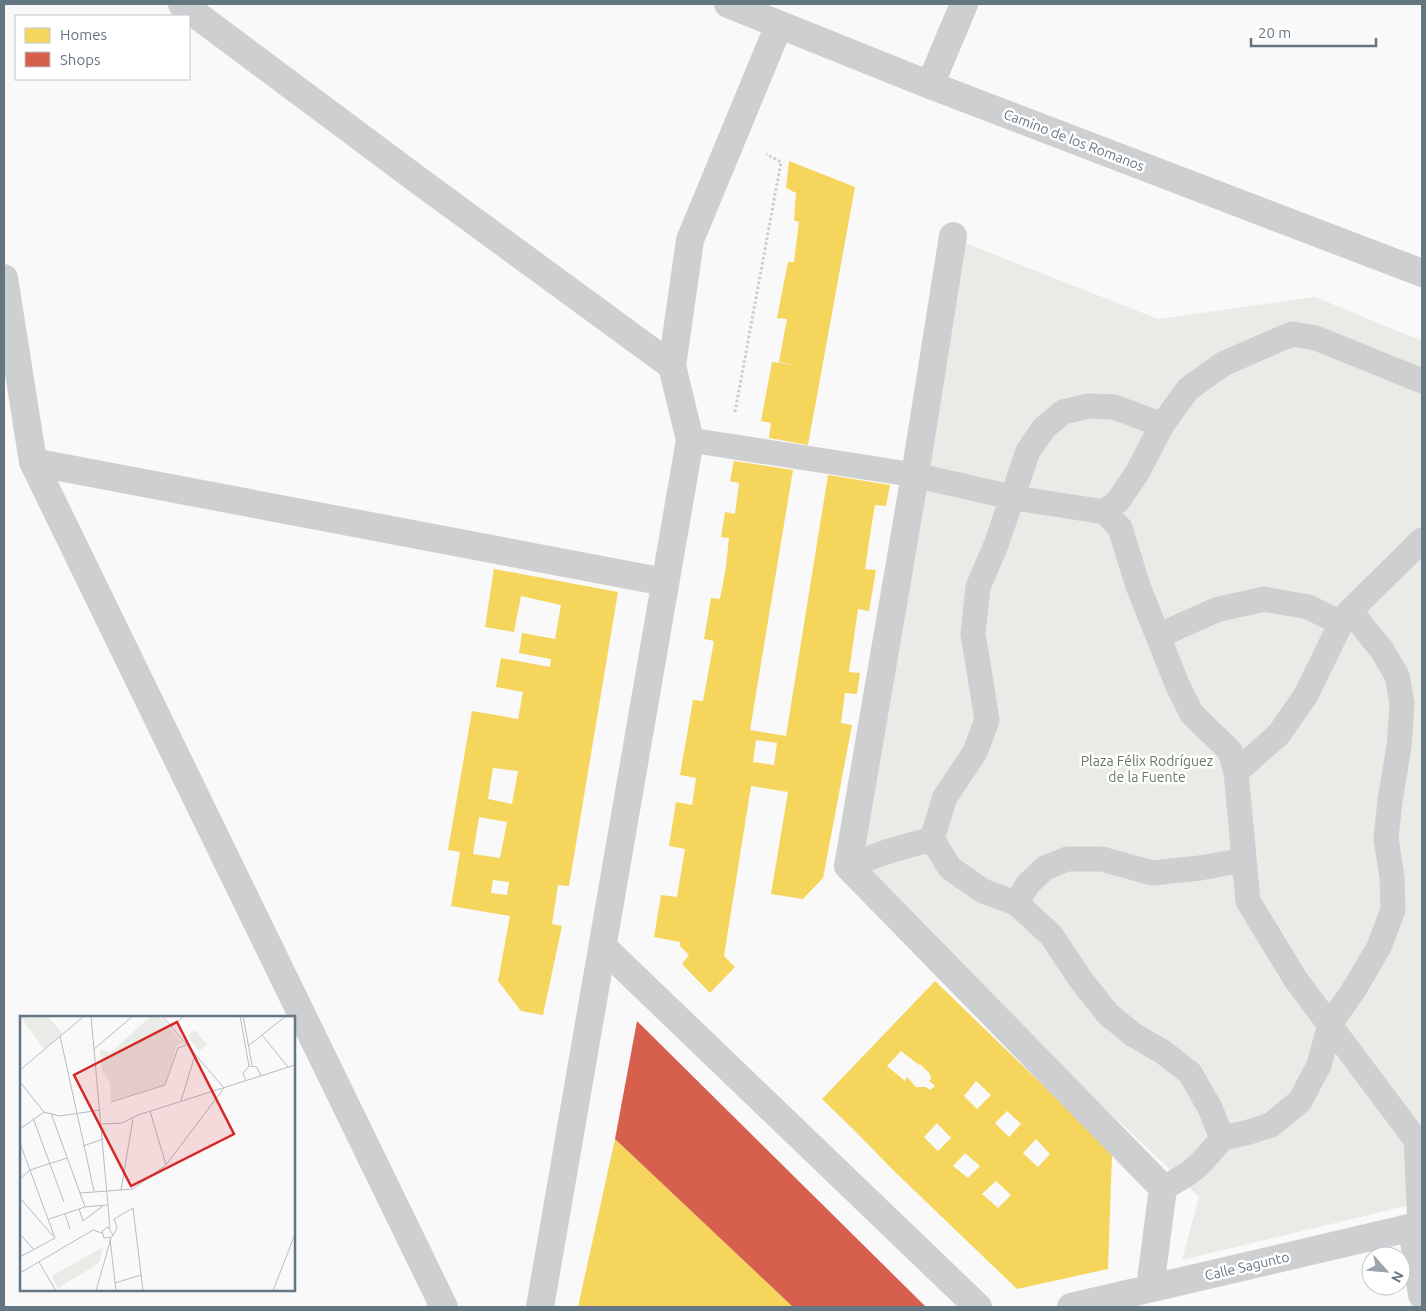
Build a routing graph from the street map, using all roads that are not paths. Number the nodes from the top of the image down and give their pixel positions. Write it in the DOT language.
graph roads {
  1 [pos="182,4"];
  2 [pos="728,4"];
  3 [pos="964,4"];
  4 [pos="779,25"];
  5 [pos="930,84"];
  6 [pos="953,236"];
  7 [pos="1422,273"];
  8 [pos="4,278"];
  9 [pos="672,366"];
  10 [pos="1422,381"];
  11 [pos="1162,425"];
  12 [pos="690,440"];
  13 [pos="34,462"];
  14 [pos="915,474"];
  15 [pos="1012,497"];
  16 [pos="1105,512"];
  17 [pos="1422,540"];
  18 [pos="665,582"];
  19 [pos="1346,617"];
  20 [pos="1158,636"];
  21 [pos="1236,772"];
  22 [pos="932,839"];
  23 [pos="1244,860"];
  24 [pos="848,866"];
  25 [pos="1016,903"];
  26 [pos="603,947"];
  27 [pos="1330,1024"];
  28 [pos="1222,1138"];
  29 [pos="1163,1188"];
  30 [pos="1418,1226"];
  31 [pos="1150,1288"];
  32 [pos="1422,1295"];
  33 [pos="444,1307"];
  34 [pos="540,1307"];
  35 [pos="978,1307"];
  36 [pos="1071,1307"];
  1 -- 9 [label="street"];
  2 -- 4 [label="street, Camino de los Romanos"];
  3 -- 5 [label="street"];
  4 -- 5 [label="street, Camino de los Romanos"];
  4 -- 9 [label="street"];
  5 -- 7 [label="street, Camino de los Romanos"];
  6 -- 14 [label="street"];
  8 -- 13 [label="street"];
  9 -- 12 [label="street"];
  10 -- 11 [label="street"];
  11 -- 15 [label="street"];
  11 -- 16 [label="street"];
  12 -- 14 [label="street"];
  12 -- 18 [label="street"];
  13 -- 18 [label="street"];
  13 -- 33 [label="street"];
  14 -- 15 [label="street"];
  14 -- 24 [label="street"];
  15 -- 16 [label="street"];
  15 -- 22 [label="street"];
  16 -- 20 [label="street"];
  17 -- 19 [label="street"];
  18 -- 26 [label="street"];
  19 -- 20 [label="street"];
  19 -- 21 [label="street"];
  19 -- 27 [label="street"];
  20 -- 21 [label="street"];
  21 -- 23 [label="street"];
  22 -- 24 [label="street"];
  22 -- 25 [label="street"];
  23 -- 25 [label="street"];
  23 -- 27 [label="street"];
  24 -- 29 [label="street"];
  25 -- 28 [label="street"];
  26 -- 34 [label="street"];
  26 -- 35 [label="street"];
  27 -- 28 [label="street"];
  27 -- 30 [label="street"];
  28 -- 29 [label="street"];
  29 -- 31 [label="street"];
  30 -- 31 [label="street, Calle Sagunto"];
  30 -- 32 [label="street"];
  31 -- 36 [label="street, Calle Sagunto"];
}
